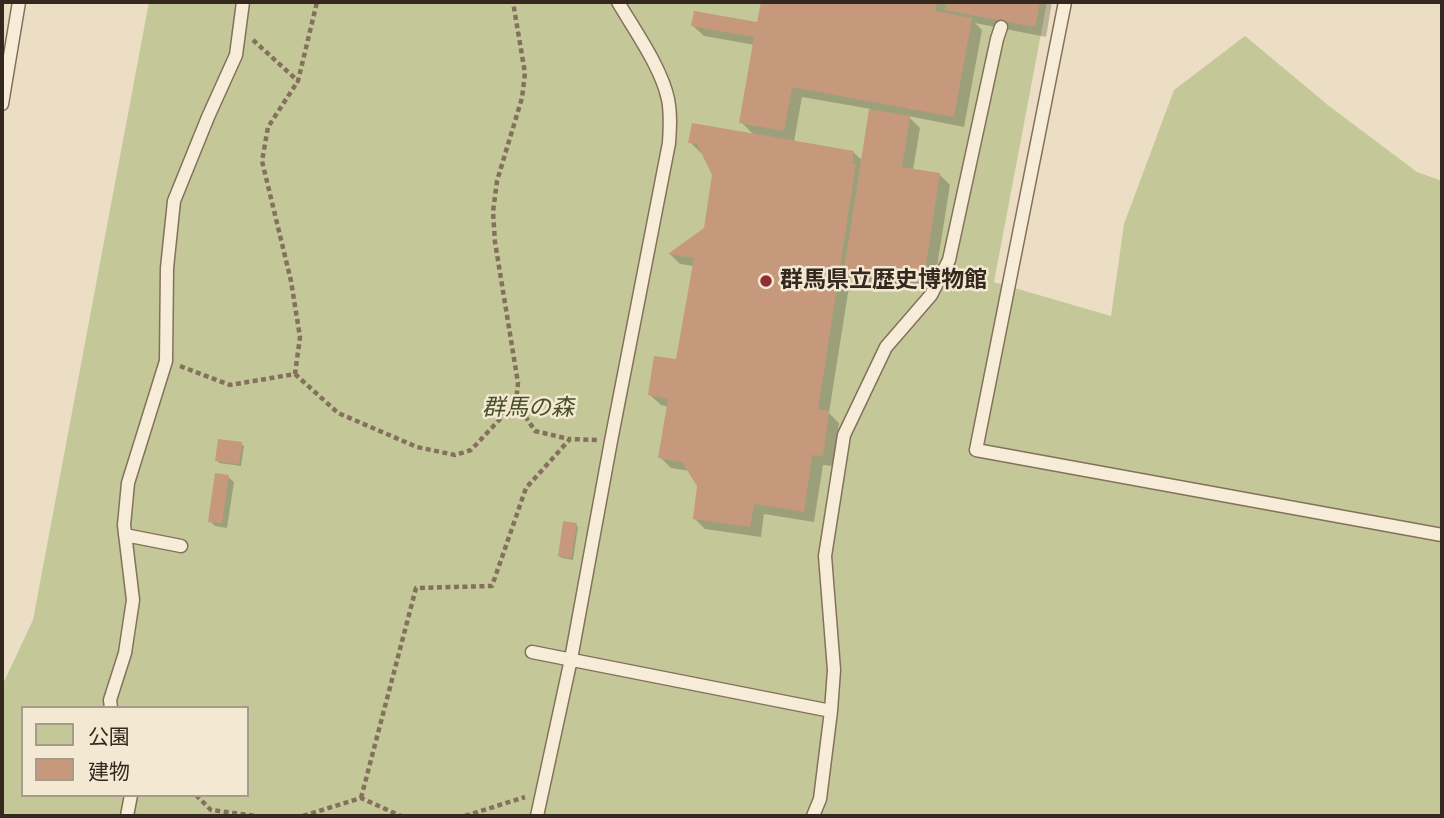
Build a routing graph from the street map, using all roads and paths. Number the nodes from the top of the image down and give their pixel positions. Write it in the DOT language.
graph roads {
  1 [pos="19,2"];
  2 [pos="243,2"];
  3 [pos="317,2"];
  4 [pos="513,2"];
  5 [pos="618,2"];
  6 [pos="1065,2"];
  7 [pos="1001,27"];
  8 [pos="240,28"];
  9 [pos="298,81"];
  10 [pos="2,104"];
  11 [pos="166,361"];
  12 [pos="295,374"];
  13 [pos="516,402"];
  14 [pos="570,439"];
  15 [pos="611,441"];
  16 [pos="125,535"];
  17 [pos="1442,535"];
  18 [pos="181,546"];
  19 [pos="532,652"];
  20 [pos="571,659"];
  21 [pos="111,706"];
  22 [pos="831,710"];
  23 [pos="542,792"];
  24 [pos="131,797"];
  25 [pos="198,797"];
  26 [pos="361,798"];
  27 [pos="127,816"];
  28 [pos="256,816"];
  29 [pos="303,816"];
  30 [pos="401,816"];
  31 [pos="465,816"];
  32 [pos="537,816"];
  33 [pos="813,816"];
  1 -- 10 [label="lane"];
  2 -- 8 [label="lane"];
  3 -- 9 [label="path"];
  4 -- 13 [label="path"];
  5 -- 15 [label="lane"];
  6 -- 17 [label="lane"];
  7 -- 22 [label="lane"];
  8 -- 9 [label="path"];
  8 -- 11 [label="lane"];
  9 -- 12 [label="path"];
  11 -- 12 [label="path"];
  11 -- 16 [label="lane"];
  12 -- 13 [label="path"];
  13 -- 14 [label="path"];
  14 -- 15 [label="path"];
  14 -- 26 [label="path"];
  15 -- 20 [label="lane"];
  16 -- 18 [label="lane"];
  16 -- 21 [label="lane"];
  19 -- 20 [label="lane"];
  20 -- 22 [label="lane"];
  20 -- 23 [label="lane"];
  22 -- 33 [label="lane"];
  23 -- 31 [label="path"];
  23 -- 32 [label="lane"];
  24 -- 27 [label="lane"];
  25 -- 28 [label="path"];
  26 -- 29 [label="path"];
  26 -- 30 [label="path"];
}
